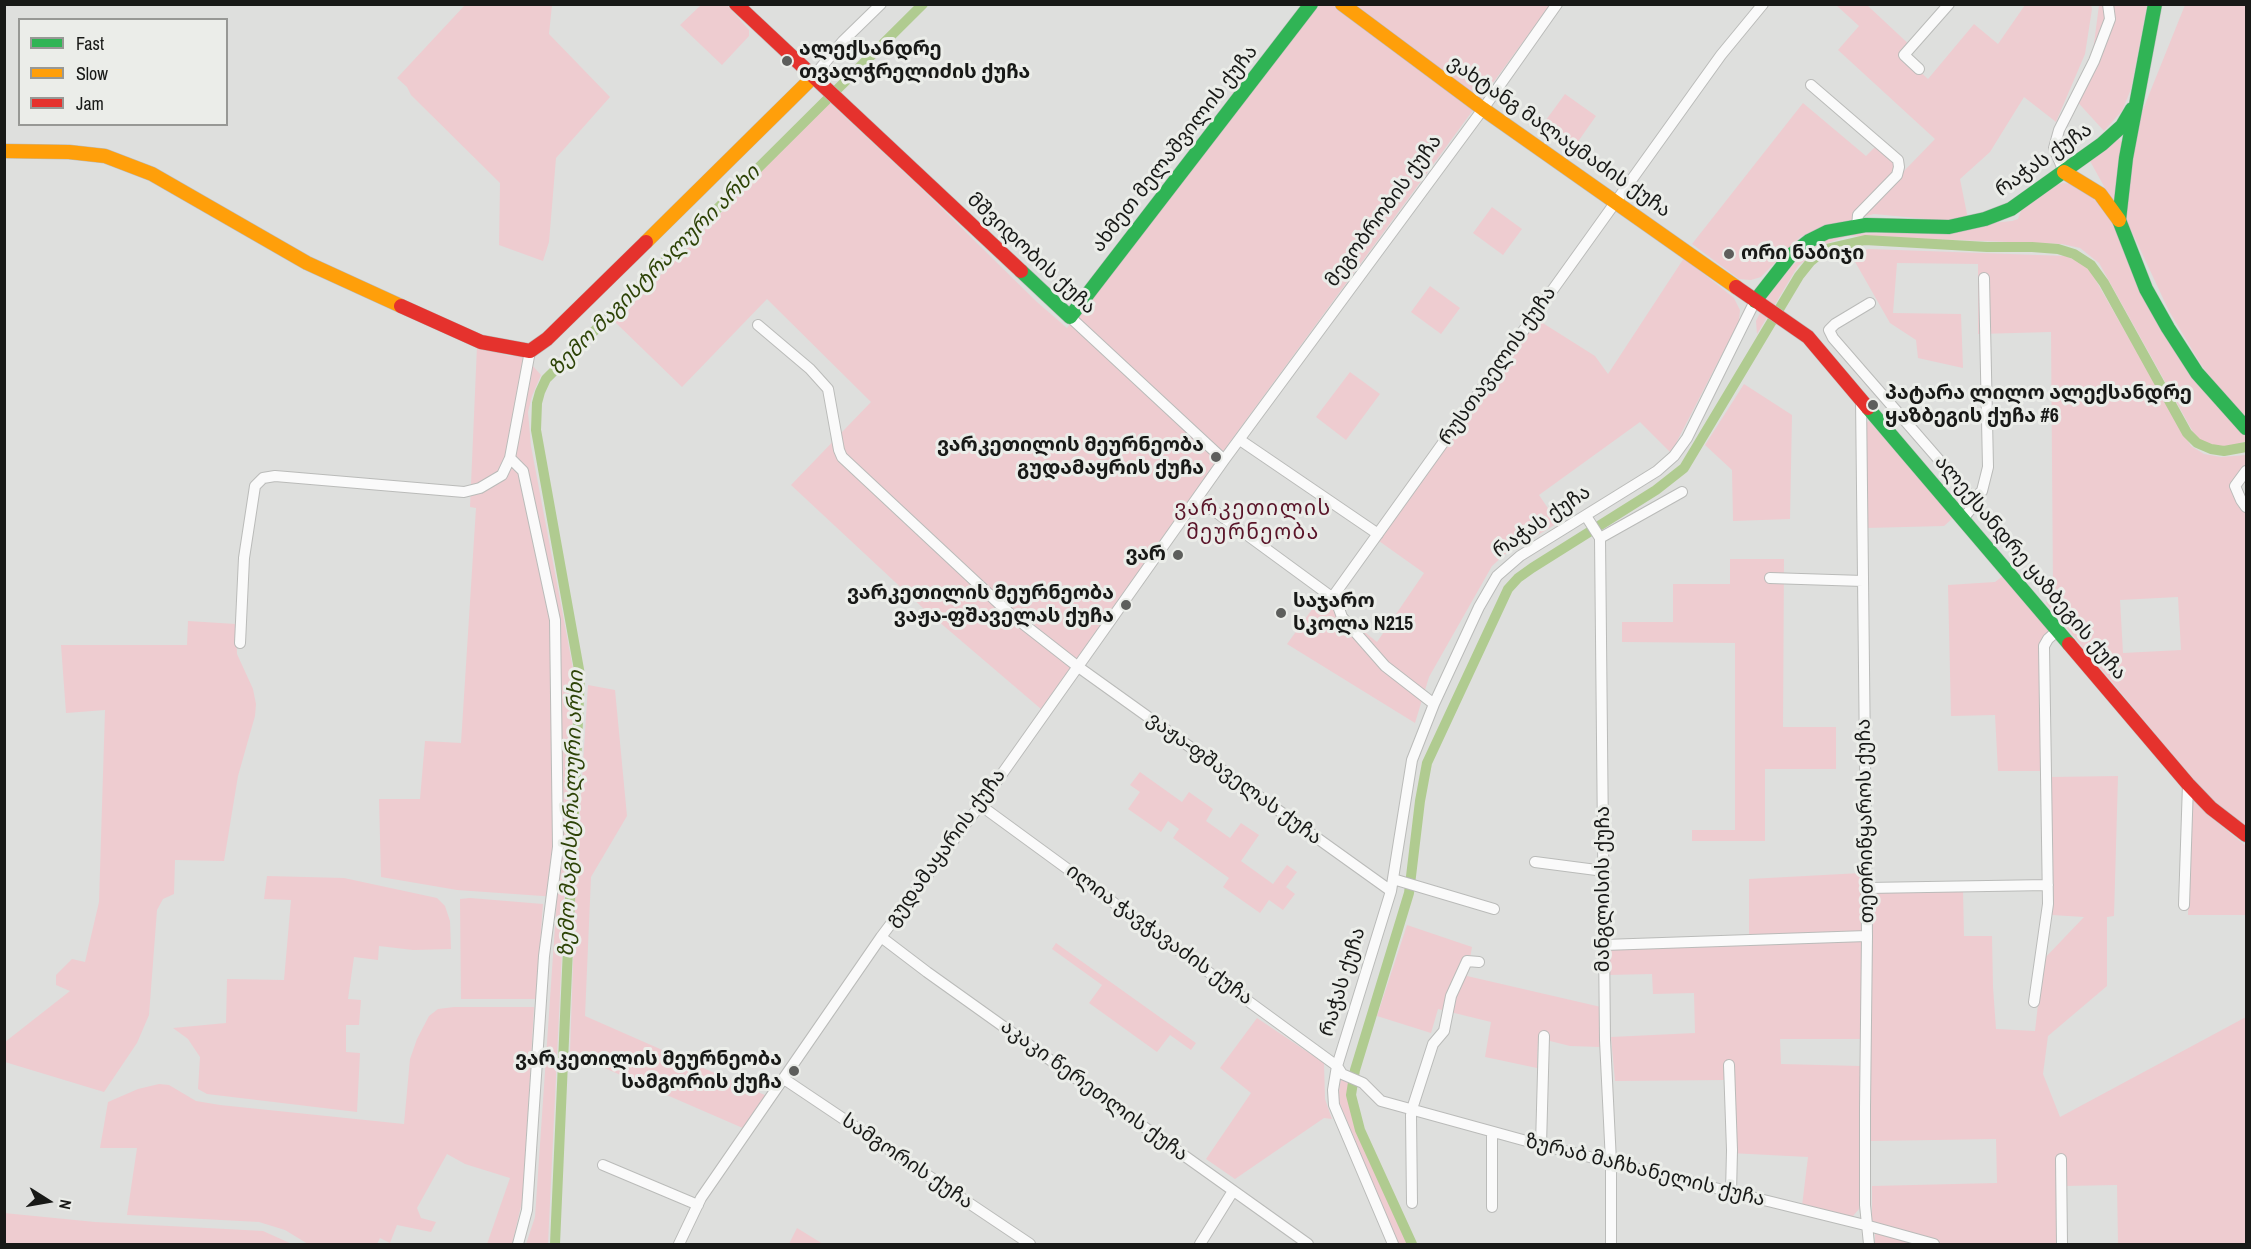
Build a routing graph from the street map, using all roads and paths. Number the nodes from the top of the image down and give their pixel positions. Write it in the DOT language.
graph roads {
  1 [pos="736,4"];
  2 [pos="881,4"];
  3 [pos="1311,4"];
  4 [pos="1342,4"];
  5 [pos="1557,4"];
  6 [pos="1764,4"];
  7 [pos="1949,4"];
  8 [pos="2108,4"];
  9 [pos="2155,4"];
  10 [pos="1919,69"];
  11 [pos="817,81"];
  12 [pos="1811,85"];
  13 [pos="2136,103"];
  14 [pos="1484,109"];
  15 [pos="4,152"];
  16 [pos="2064,172"];
  17 [pos="1616,201"];
  18 [pos="2119,220"];
  19 [pos="1857,226"];
  20 [pos="1984,278"];
  21 [pos="1759,303"];
  22 [pos="1870,303"];
  23 [pos="1071,316"];
  24 [pos="1788,322"];
  25 [pos="758,325"];
  26 [pos="530,351"];
  27 [pos="1861,398"];
  28 [pos="2247,428"];
  29 [pos="1240,440"];
  30 [pos="510,458"];
  31 [pos="1224,460"];
  32 [pos="2247,471"];
  33 [pos="1682,492"];
  34 [pos="1198,499"];
  35 [pos="1972,499"];
  36 [pos="2247,507"];
  37 [pos="1588,519"];
  38 [pos="1964,519"];
  39 [pos="1378,534"];
  40 [pos="1599,536"];
  41 [pos="1770,578"];
  42 [pos="1863,581"];
  43 [pos="1334,595"];
  44 [pos="2057,630"];
  45 [pos="240,643"];
  46 [pos="1077,666"];
  47 [pos="1434,704"];
  48 [pos="2188,784"];
  49 [pos="980,805"];
  50 [pos="2247,835"];
  51 [pos="1535,862"];
  52 [pos="1604,871"];
  53 [pos="1393,879"];
  54 [pos="2048,885"];
  55 [pos="1867,888"];
  56 [pos="1391,891"];
  57 [pos="2184,905"];
  58 [pos="1494,909"];
  59 [pos="1867,936"];
  60 [pos="881,937"];
  61 [pos="1604,945"];
  62 [pos="1479,962"];
  63 [pos="2034,1002"];
  64 [pos="1544,1036"];
  65 [pos="1730,1065"];
  66 [pos="1340,1070"];
  67 [pos="784,1079"];
  68 [pos="1363,1083"];
  69 [pos="1412,1109"];
  70 [pos="1492,1132"];
  71 [pos="1541,1145"];
  72 [pos="2061,1159"];
  73 [pos="1611,1162"];
  74 [pos="603,1165"];
  75 [pos="1233,1191"];
  76 [pos="1731,1192"];
  77 [pos="1412,1203"];
  78 [pos="698,1205"];
  79 [pos="1492,1207"];
  80 [pos="1869,1226"];
  81 [pos="518,1245"];
  82 [pos="679,1245"];
  83 [pos="1030,1245"];
  84 [pos="1200,1245"];
  85 [pos="1308,1245"];
  86 [pos="1393,1245"];
  87 [pos="1611,1245"];
  88 [pos="1869,1245"];
  89 [pos="1934,1245"];
  90 [pos="2062,1245"];
  1 -- 11 [label="street, მშვიდობის ქუჩა"];
  2 -- 11 [label="street"];
  3 -- 23 [label="street, ახმეთ მელაშვილის ქუჩა"];
  4 -- 14 [label="street, ვახტანგ მალაყმაძის ქუჩა"];
  5 -- 14 [label="street, მეგობრობის ქუჩა"];
  6 -- 17 [label="street, რუსთაველის ქუჩა"];
  7 -- 10 [label="street"];
  8 -- 16 [label="street"];
  9 -- 13 [label="street"];
  11 -- 23 [label="street, მშვიდობის ქუჩა"];
  11 -- 26 [label="street"];
  12 -- 19 [label="street"];
  13 -- 16 [label="street, რაჭას ქუჩა"];
  13 -- 18 [label="street"];
  14 -- 17 [label="street, ვახტანგ მალაყმაძის ქუჩა"];
  14 -- 29 [label="street, მეგობრობის ქუჩა"];
  15 -- 26 [label="street"];
  16 -- 18 [label="street"];
  16 -- 19 [label="street, რაჭას ქუჩა"];
  17 -- 21 [label="street, ვახტანგ მალაყმაძის ქუჩა"];
  17 -- 39 [label="street, რუსთაველის ქუჩა"];
  18 -- 28 [label="street"];
  19 -- 21 [label="street, რაჭას ქუჩა"];
  20 -- 35 [label="street"];
  21 -- 24 [label="street, ვახტანგ მალაყმაძის ქუჩა"];
  21 -- 37 [label="street, რაჭას ქუჩა"];
  22 -- 35 [label="street"];
  23 -- 31 [label="street, მშვიდობის ქუჩა"];
  24 -- 27 [label="street, ალექსანდრე ყაზბეგის ქუჩა"];
  25 -- 46 [label="street, ვაჟა-ფშაველას ქუჩა"];
  26 -- 30 [label="street"];
  27 -- 38 [label="street, ალექსანდრე ყაზბეგის ქუჩა"];
  27 -- 42 [label="street, თეთრიწყაროს ქუჩა"];
  29 -- 31 [label="street, მეგობრობის ქუჩა"];
  29 -- 39 [label="street"];
  30 -- 45 [label="street"];
  30 -- 81 [label="street"];
  31 -- 34 [label="street, გუდამაყარის ქუჩა"];
  32 -- 36 [label="street"];
  33 -- 40 [label="street"];
  34 -- 43 [label="street"];
  34 -- 46 [label="street, გუდამაყარის ქუჩა"];
  35 -- 38 [label="street"];
  37 -- 40 [label="street"];
  37 -- 47 [label="street, რაჭას ქუჩა"];
  38 -- 44 [label="street, ალექსანდრე ყაზბეგის ქუჩა"];
  39 -- 43 [label="street, რუსთაველის ქუჩა"];
  40 -- 52 [label="street, მანგლისის ქუჩა"];
  41 -- 42 [label="street"];
  42 -- 55 [label="street, თეთრიწყაროს ქუჩა"];
  43 -- 47 [label="street"];
  44 -- 48 [label="street, ალექსანდრე ყაზბეგის ქუჩა"];
  44 -- 54 [label="street"];
  46 -- 49 [label="street, გუდამაყარის ქუჩა"];
  46 -- 56 [label="street, ვაჟა-ფშაველას ქუჩა"];
  47 -- 53 [label="street, რაჭას ქუჩა"];
  48 -- 50 [label="street, ალექსანდრე ყაზბეგის ქუჩა"];
  48 -- 57 [label="street"];
  49 -- 60 [label="street, გუდამაყარის ქუჩა"];
  49 -- 66 [label="street, ილია ჭავჭავაძის ქუჩა"];
  51 -- 52 [label="street"];
  52 -- 61 [label="street, მანგლისის ქუჩა"];
  53 -- 56 [label="street, რაჭას ქუჩა"];
  53 -- 58 [label="street"];
  54 -- 55 [label="street"];
  54 -- 63 [label="street"];
  55 -- 59 [label="street, თეთრიწყაროს ქუჩა"];
  56 -- 66 [label="street, რაჭას ქუჩა"];
  59 -- 61 [label="street"];
  59 -- 80 [label="street, თეთრიწყაროს ქუჩა"];
  60 -- 67 [label="street, გუდამაყარის ქუჩა"];
  60 -- 75 [label="street, აკაკი წერეთლის ქუჩა"];
  61 -- 73 [label="street, მანგლისის ქუჩა"];
  62 -- 69 [label="street"];
  64 -- 71 [label="street"];
  65 -- 76 [label="street"];
  66 -- 68 [label="street, ილია ჭავჭავაძის ქუჩა"];
  66 -- 86 [label="street, რაჭას ქუჩა"];
  67 -- 78 [label="street, გუდამაყარის ქუჩა"];
  67 -- 83 [label="street, სამგორის ქუჩა"];
  68 -- 69 [label="street, ზურაბ მაჩხანელის ქუჩა"];
  69 -- 70 [label="street, ზურაბ მაჩხანელის ქუჩა"];
  69 -- 77 [label="street"];
  70 -- 71 [label="street, ზურაბ მაჩხანელის ქუჩა"];
  70 -- 79 [label="street"];
  71 -- 73 [label="street, ზურაბ მაჩხანელის ქუჩა"];
  72 -- 90 [label="street"];
  73 -- 76 [label="street, ზურაბ მაჩხანელის ქუჩა"];
  73 -- 87 [label="street, მანგლისის ქუჩა"];
  74 -- 78 [label="street"];
  75 -- 84 [label="street"];
  75 -- 85 [label="street, აკაკი წერეთლის ქუჩა"];
  76 -- 80 [label="street, ზურაბ მაჩხანელის ქუჩა"];
  78 -- 82 [label="street, გუდამაყარის ქუჩა"];
  80 -- 88 [label="street, თეთრიწყაროს ქუჩა"];
  80 -- 89 [label="street, ზურაბ მაჩხანელის ქუჩა"];
}
